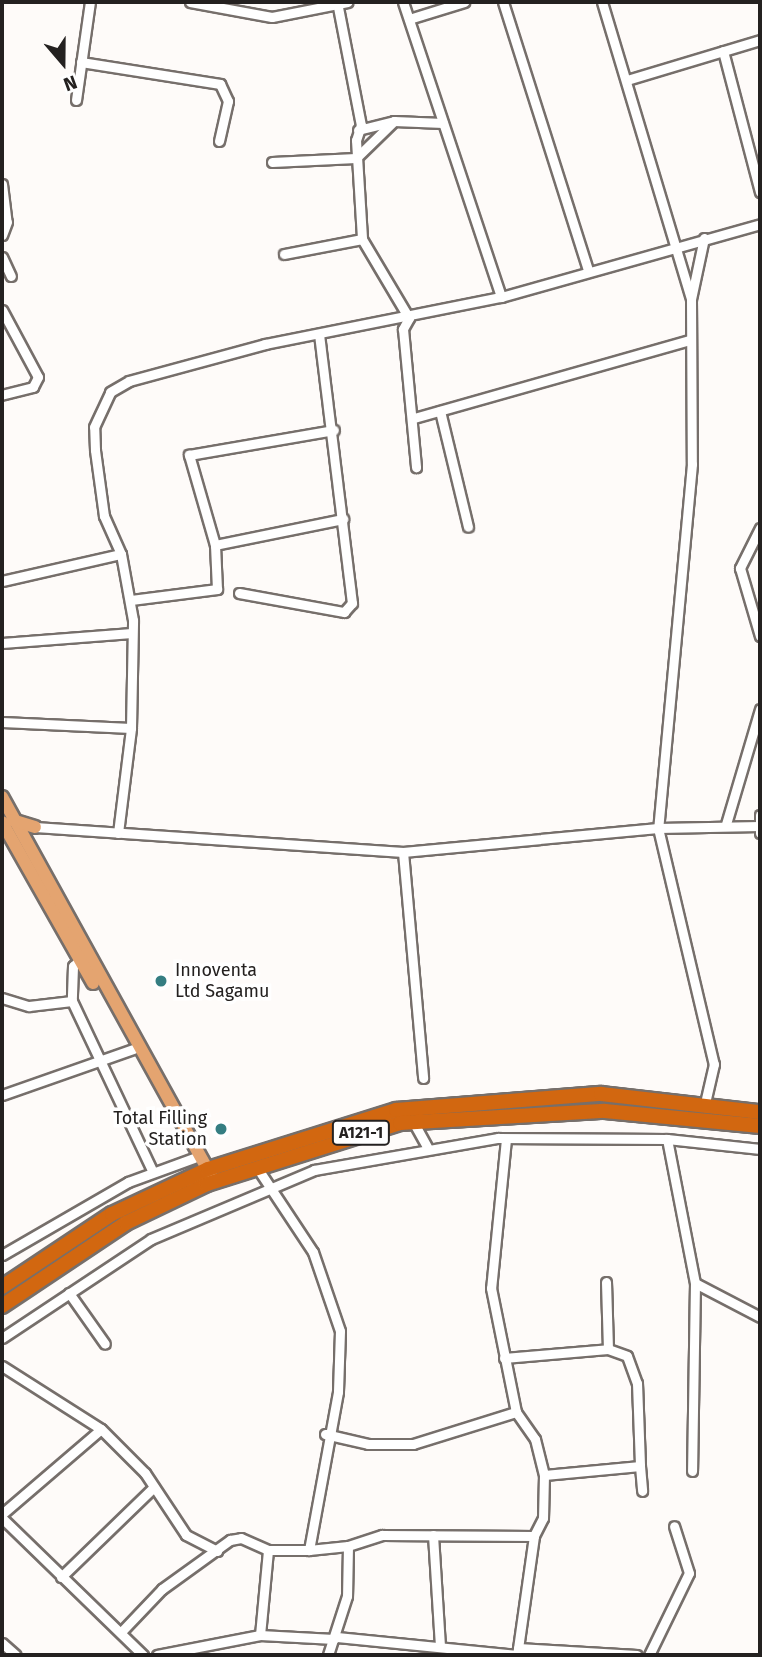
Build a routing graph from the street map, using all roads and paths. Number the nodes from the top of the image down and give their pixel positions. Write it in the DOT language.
graph roads {
  1 [pos="90,2"];
  2 [pos="190,2"];
  3 [pos="403,2"];
  4 [pos="464,2"];
  5 [pos="503,2"];
  6 [pos="602,2"];
  7 [pos="341,4"];
  8 [pos="409,19"];
  9 [pos="760,40"];
  10 [pos="723,51"];
  11 [pos="81,62"];
  12 [pos="627,80"];
  13 [pos="76,100"];
  14 [pos="394,121"];
  15 [pos="443,123"];
  16 [pos="358,130"];
  17 [pos="219,141"];
  18 [pos="356,158"];
  19 [pos="271,162"];
  20 [pos="2,184"];
  21 [pos="760,192"];
  22 [pos="760,224"];
  23 [pos="2,234"];
  24 [pos="704,238"];
  25 [pos="362,239"];
  26 [pos="675,244"];
  27 [pos="284,254"];
  28 [pos="2,257"];
  29 [pos="588,270"];
  30 [pos="11,276"];
  31 [pos="500,297"];
  32 [pos="691,299"];
  33 [pos="2,310"];
  34 [pos="409,318"];
  35 [pos="319,334"];
  36 [pos="689,340"];
  37 [pos="2,395"];
  38 [pos="440,411"];
  39 [pos="414,418"];
  40 [pos="334,430"];
  41 [pos="416,467"];
  42 [pos="343,519"];
  43 [pos="468,527"];
  44 [pos="760,528"];
  45 [pos="215,545"];
  46 [pos="121,554"];
  47 [pos="2,581"];
  48 [pos="239,593"];
  49 [pos="131,600"];
  50 [pos="132,633"];
  51 [pos="760,636"];
  52 [pos="2,643"];
  53 [pos="760,709"];
  54 [pos="2,722"];
  55 [pos="131,728"];
  56 [pos="2,797"];
  57 [pos="760,815"];
  58 [pos="726,824"];
  59 [pos="25,826"];
  60 [pos="3,828"];
  61 [pos="658,828"];
  62 [pos="759,828"];
  63 [pos="118,833"];
  64 [pos="403,852"];
  65 [pos="80,960"];
  66 [pos="2,998"];
  67 [pos="72,1001"];
  68 [pos="133,1049"];
  69 [pos="100,1061"];
  70 [pos="424,1078"];
  71 [pos="2,1095"];
  72 [pos="705,1103"];
  73 [pos="760,1112"];
  74 [pos="415,1125"];
  75 [pos="760,1126"];
  76 [pos="506,1139"];
  77 [pos="667,1139"];
  78 [pos="426,1147"];
  79 [pos="760,1149"];
  80 [pos="194,1158"];
  81 [pos="257,1166"];
  82 [pos="153,1172"];
  83 [pos="208,1176"];
  84 [pos="270,1189"];
  85 [pos="2,1255"];
  86 [pos="606,1282"];
  87 [pos="695,1283"];
  88 [pos="2,1287"];
  89 [pos="69,1293"];
  90 [pos="2,1306"];
  91 [pos="760,1317"];
  92 [pos="2,1338"];
  93 [pos="104,1344"];
  94 [pos="608,1349"];
  95 [pos="504,1358"];
  96 [pos="2,1366"];
  97 [pos="516,1412"];
  98 [pos="101,1429"];
  99 [pos="325,1434"];
  100 [pos="639,1466"];
  101 [pos="692,1471"];
  102 [pos="544,1475"];
  103 [pos="155,1487"];
  104 [pos="642,1491"];
  105 [pos="2,1516"];
  106 [pos="674,1526"];
  107 [pos="433,1535"];
  108 [pos="534,1536"];
  109 [pos="348,1546"];
  110 [pos="268,1550"];
  111 [pos="309,1550"];
  112 [pos="216,1551"];
  113 [pos="61,1577"];
  114 [pos="122,1631"];
  115 [pos="260,1635"];
  116 [pos="335,1638"];
  117 [pos="2,1643"];
  118 [pos="440,1647"];
  119 [pos="517,1653"];
  120 [pos="16,1655"];
  121 [pos="143,1655"];
  122 [pos="157,1655"];
  123 [pos="328,1655"];
  124 [pos="637,1655"];
  125 [pos="649,1655"];
  1 -- 11 [label="street"];
  2 -- 7 [label="street"];
  3 -- 8 [label="street"];
  4 -- 8 [label="street"];
  5 -- 29 [label="street"];
  6 -- 12 [label="street"];
  7 -- 16 [label="street"];
  8 -- 15 [label="street"];
  9 -- 10 [label="street"];
  10 -- 12 [label="street"];
  10 -- 21 [label="street"];
  11 -- 13 [label="street"];
  11 -- 17 [label="street"];
  12 -- 26 [label="street"];
  14 -- 15 [label="street"];
  14 -- 16 [label="street"];
  14 -- 18 [label="street"];
  15 -- 31 [label="street"];
  16 -- 18 [label="street"];
  18 -- 19 [label="street"];
  18 -- 25 [label="street"];
  20 -- 23 [label="street"];
  22 -- 24 [label="street"];
  24 -- 26 [label="street"];
  24 -- 32 [label="street"];
  25 -- 27 [label="street"];
  25 -- 34 [label="street"];
  26 -- 29 [label="street"];
  26 -- 32 [label="street"];
  28 -- 30 [label="street"];
  29 -- 31 [label="street"];
  31 -- 34 [label="street"];
  32 -- 36 [label="street"];
  33 -- 37 [label="street"];
  34 -- 35 [label="street"];
  34 -- 39 [label="street"];
  35 -- 40 [label="street"];
  35 -- 46 [label="street"];
  36 -- 38 [label="street"];
  36 -- 61 [label="street"];
  38 -- 39 [label="street"];
  38 -- 43 [label="street"];
  39 -- 41 [label="street"];
  40 -- 42 [label="street"];
  40 -- 45 [label="street"];
  42 -- 45 [label="street"];
  42 -- 48 [label="street"];
  44 -- 51 [label="street"];
  45 -- 49 [label="street"];
  46 -- 47 [label="street"];
  46 -- 49 [label="street"];
  49 -- 50 [label="street"];
  50 -- 52 [label="street"];
  50 -- 55 [label="street"];
  53 -- 58 [label="street"];
  54 -- 55 [label="street"];
  55 -- 63 [label="street"];
  56 -- 59 [label="main road"];
  57 -- 62 [label="street"];
  58 -- 61 [label="street"];
  58 -- 62 [label="street"];
  59 -- 60 [label="main road"];
  59 -- 63 [label="street"];
  59 -- 83 [label="main road"];
  60 -- 65 [label="main road"];
  61 -- 64 [label="street"];
  61 -- 72 [label="street"];
  63 -- 64 [label="street"];
  64 -- 70 [label="street"];
  65 -- 67 [label="street"];
  65 -- 68 [label="main road"];
  66 -- 67 [label="street"];
  67 -- 69 [label="street"];
  68 -- 69 [label="street"];
  68 -- 80 [label="main road"];
  69 -- 71 [label="street"];
  69 -- 82 [label="street"];
  72 -- 73 [label="highway, A121-1"];
  72 -- 83 [label="highway, A121-1"];
  74 -- 75 [label="highway, A121-1"];
  74 -- 78 [label="street"];
  74 -- 81 [label="highway, A121-1"];
  76 -- 77 [label="street"];
  76 -- 78 [label="street"];
  76 -- 95 [label="street"];
  77 -- 79 [label="street"];
  77 -- 87 [label="street"];
  78 -- 84 [label="street"];
  80 -- 82 [label="street"];
  80 -- 83 [label="main road"];
  81 -- 83 [label="highway, A121-1"];
  81 -- 84 [label="street"];
  82 -- 85 [label="street"];
  83 -- 88 [label="highway, A121-1"];
  83 -- 90 [label="highway, A121-1"];
  84 -- 89 [label="street"];
  84 -- 99 [label="street"];
  86 -- 94 [label="street"];
  87 -- 91 [label="street"];
  87 -- 101 [label="street"];
  89 -- 92 [label="street"];
  89 -- 93 [label="street"];
  94 -- 95 [label="street"];
  94 -- 100 [label="street"];
  95 -- 97 [label="street"];
  96 -- 98 [label="street"];
  97 -- 99 [label="street"];
  97 -- 102 [label="street"];
  98 -- 103 [label="street"];
  98 -- 105 [label="street"];
  99 -- 111 [label="street"];
  100 -- 102 [label="street"];
  100 -- 104 [label="street"];
  102 -- 108 [label="street"];
  103 -- 112 [label="street"];
  103 -- 113 [label="street"];
  105 -- 113 [label="street"];
  106 -- 125 [label="street"];
  107 -- 108 [label="street"];
  107 -- 109 [label="street"];
  107 -- 118 [label="street"];
  108 -- 119 [label="street"];
  109 -- 111 [label="street"];
  109 -- 116 [label="street"];
  110 -- 111 [label="street"];
  110 -- 112 [label="street"];
  110 -- 115 [label="street"];
  112 -- 114 [label="street"];
  113 -- 114 [label="street"];
  114 -- 121 [label="street"];
  115 -- 116 [label="street"];
  115 -- 122 [label="street"];
  116 -- 118 [label="street"];
  116 -- 123 [label="street"];
  117 -- 120 [label="street"];
  118 -- 119 [label="street"];
  119 -- 124 [label="street"];
}
